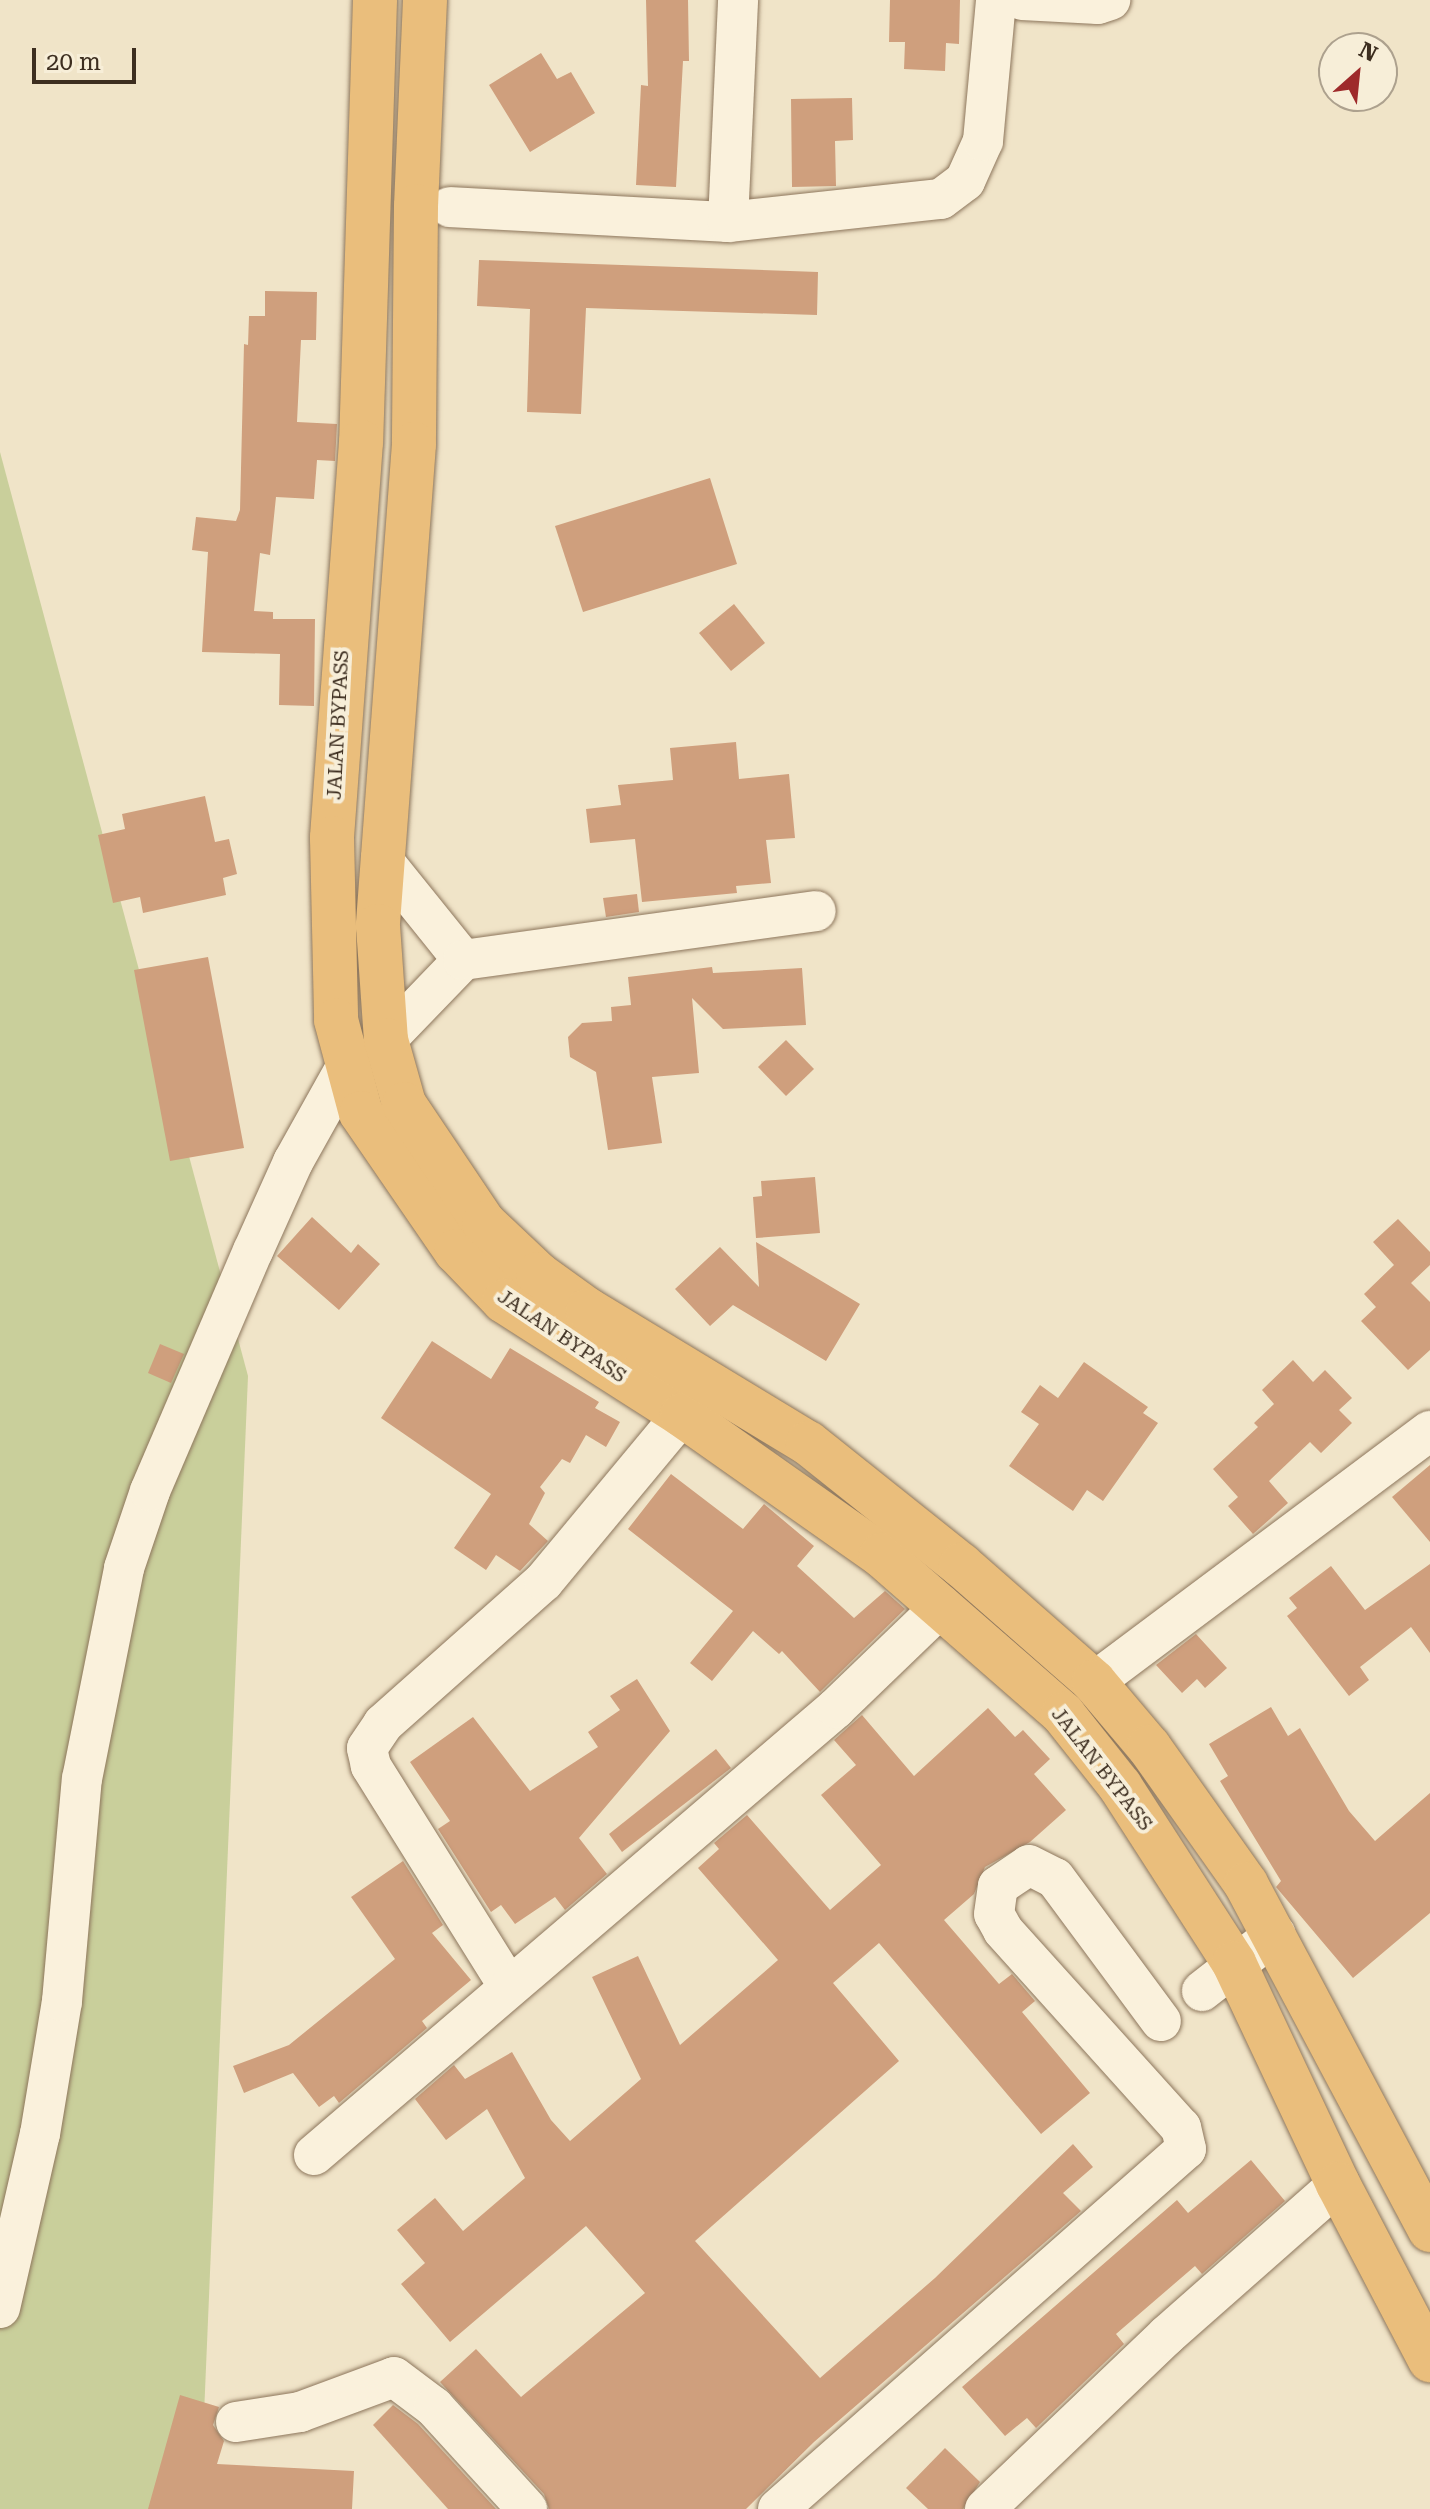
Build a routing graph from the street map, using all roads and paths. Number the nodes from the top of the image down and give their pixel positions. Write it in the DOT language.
graph roads {
  1 [pos="375,0"];
  2 [pos="425,0"];
  3 [pos="738,0"];
  4 [pos="996,0"];
  5 [pos="1022,0"];
  6 [pos="1110,0"];
  7 [pos="433,206"];
  8 [pos="728,222"];
  9 [pos="361,442"];
  10 [pos="414,444"];
  11 [pos="381,858"];
  12 [pos="816,911"];
  13 [pos="463,960"];
  14 [pos="386,1040"];
  15 [pos="346,1067"];
  16 [pos="682,1415"];
  17 [pos="1430,1431"];
  18 [pos="942,1606"];
  19 [pos="1094,1682"];
  20 [pos="1275,1934"];
  21 [pos="1234,1963"];
  22 [pos="509,1987"];
  23 [pos="1182,2005"];
  24 [pos="1118,2054"];
  25 [pos="314,2155"];
  26 [pos="1338,2184"];
  27 [pos="1430,2230"];
  28 [pos="0,2308"];
  29 [pos="1430,2360"];
  30 [pos="236,2422"];
  31 [pos="527,2509"];
  32 [pos="778,2509"];
  33 [pos="985,2509"];
  1 -- 9 [label="highway, JALAN BYPASS"];
  2 -- 7 [label="highway, JALAN BYPASS"];
  3 -- 8 [label="street"];
  4 -- 8 [label="street"];
  5 -- 6 [label="street"];
  7 -- 8 [label="street"];
  7 -- 10 [label="highway, JALAN BYPASS"];
  9 -- 10 [label="highway"];
  9 -- 15 [label="highway, JALAN BYPASS"];
  10 -- 11 [label="highway, JALAN BYPASS"];
  11 -- 13 [label="street"];
  11 -- 14 [label="highway, JALAN BYPASS"];
  12 -- 13 [label="street"];
  13 -- 14 [label="street"];
  14 -- 19 [label="highway, JALAN BYPASS"];
  15 -- 16 [label="highway, JALAN BYPASS"];
  15 -- 28 [label="street"];
  16 -- 18 [label="highway, JALAN BYPASS"];
  16 -- 22 [label="street"];
  17 -- 19 [label="street"];
  18 -- 21 [label="highway, JALAN BYPASS"];
  18 -- 22 [label="street"];
  19 -- 20 [label="highway, JALAN BYPASS"];
  20 -- 21 [label="street"];
  20 -- 27 [label="highway, JALAN BYPASS"];
  21 -- 23 [label="street"];
  21 -- 26 [label="highway, JALAN BYPASS"];
  22 -- 25 [label="street"];
  23 -- 24 [label="street"];
  23 -- 24 [label="street"];
  24 -- 32 [label="street"];
  26 -- 29 [label="highway, JALAN BYPASS"];
  26 -- 33 [label="street"];
  30 -- 31 [label="street"];
}
